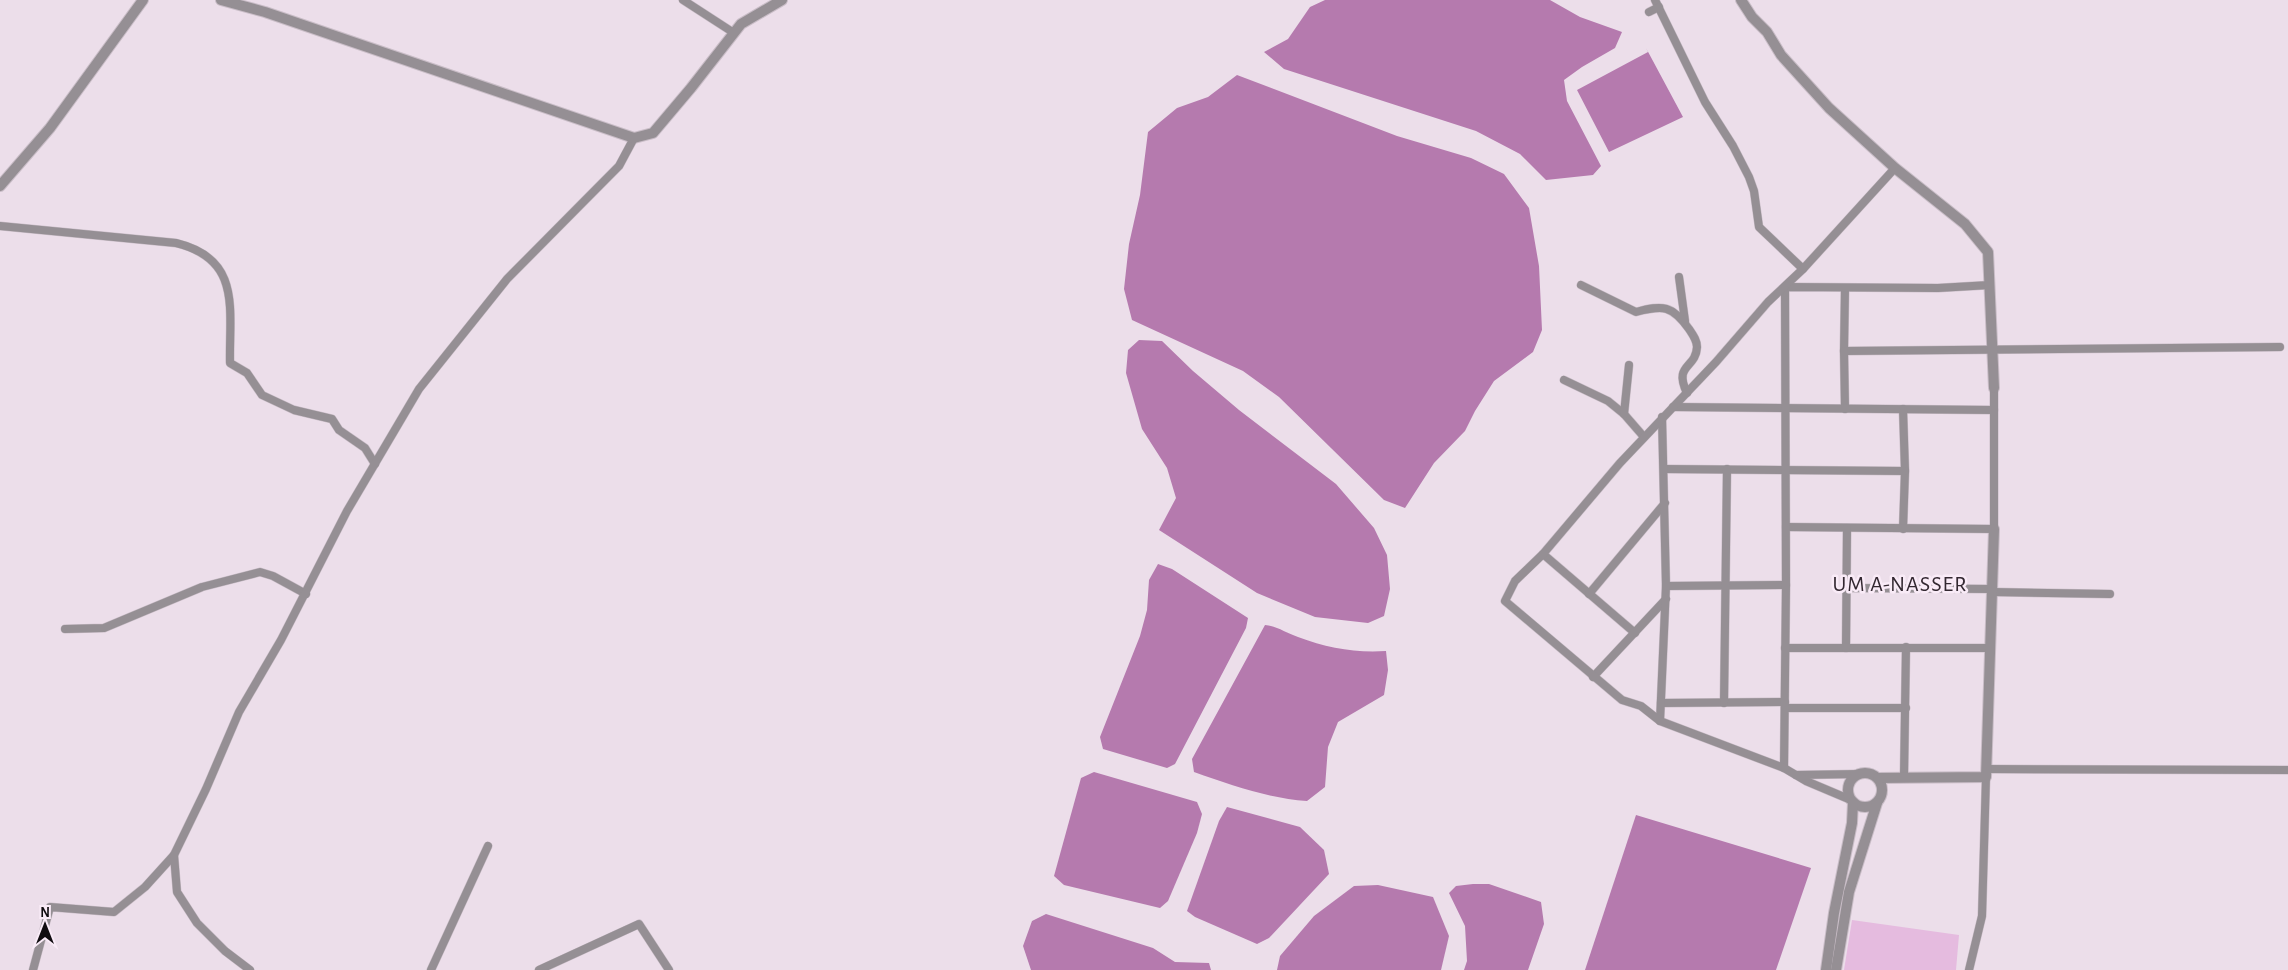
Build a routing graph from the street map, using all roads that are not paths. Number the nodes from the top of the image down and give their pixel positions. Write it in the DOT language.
graph roads {
  1 [pos="143,0"];
  2 [pos="221,0"];
  3 [pos="683,0"];
  4 [pos="782,0"];
  5 [pos="1741,0"];
  6 [pos="1657,3"];
  7 [pos="1649,12"];
  8 [pos="734,33"];
  9 [pos="634,138"];
  10 [pos="1895,168"];
  11 [pos="0,186"];
  12 [pos="0,226"];
  13 [pos="1803,269"];
  14 [pos="1679,277"];
  15 [pos="1582,285"];
  16 [pos="1990,285"];
  17 [pos="1785,287"];
  18 [pos="1845,288"];
  19 [pos="1685,321"];
  20 [pos="2280,347"];
  21 [pos="1993,350"];
  22 [pos="1844,351"];
  23 [pos="1629,365"];
  24 [pos="1564,380"];
  25 [pos="1994,388"];
  26 [pos="1687,393"];
  27 [pos="1673,406"];
  28 [pos="1785,409"];
  29 [pos="1903,409"];
  30 [pos="1845,410"];
  31 [pos="1994,410"];
  32 [pos="1624,414"];
  33 [pos="1662,417"];
  34 [pos="1644,437"];
  35 [pos="375,464"];
  36 [pos="1785,468"];
  37 [pos="1664,469"];
  38 [pos="1727,469"];
  39 [pos="1905,470"];
  40 [pos="1665,504"];
  41 [pos="1786,527"];
  42 [pos="1846,528"];
  43 [pos="1903,529"];
  44 [pos="1994,529"];
  45 [pos="1543,554"];
  46 [pos="1786,585"];
  47 [pos="1666,586"];
  48 [pos="1724,586"];
  49 [pos="1845,588"];
  50 [pos="1993,590"];
  51 [pos="306,594"];
  52 [pos="1589,594"];
  53 [pos="2110,594"];
  54 [pos="1666,599"];
  55 [pos="64,629"];
  56 [pos="1635,633"];
  57 [pos="1906,647"];
  58 [pos="1785,648"];
  59 [pos="1846,648"];
  60 [pos="1991,648"];
  61 [pos="1593,677"];
  62 [pos="1724,702"];
  63 [pos="1661,703"];
  64 [pos="1785,705"];
  65 [pos="1906,708"];
  66 [pos="1660,721"];
  67 [pos="1784,768"];
  68 [pos="2288,770"];
  69 [pos="1986,773"];
  70 [pos="1860,774"];
  71 [pos="1796,775"];
  72 [pos="1904,777"];
  73 [pos="1878,778"];
  74 [pos="1852,801"];
  75 [pos="1877,803"];
  76 [pos="488,846"];
  77 [pos="174,855"];
  78 [pos="33,970"];
  79 [pos="250,970"];
  80 [pos="431,970"];
  81 [pos="539,970"];
  82 [pos="669,970"];
  83 [pos="1826,970"];
  84 [pos="1836,970"];
  85 [pos="1969,970"];
  1 -- 11 [label="street"];
  2 -- 9 [label="street"];
  3 -- 8 [label="street"];
  4 -- 8 [label="street"];
  5 -- 10 [label="street"];
  6 -- 7 [label="street"];
  6 -- 13 [label="street"];
  8 -- 9 [label="street"];
  9 -- 35 [label="street"];
  10 -- 13 [label="street"];
  10 -- 16 [label="street"];
  12 -- 35 [label="street"];
  13 -- 17 [label="street"];
  14 -- 19 [label="street"];
  15 -- 19 [label="street"];
  16 -- 18 [label="street"];
  16 -- 21 [label="street"];
  17 -- 18 [label="street"];
  17 -- 26 [label="street"];
  17 -- 28 [label="street"];
  18 -- 22 [label="street"];
  19 -- 26 [label="street"];
  20 -- 21 [label="street"];
  21 -- 22 [label="street"];
  21 -- 25 [label="street"];
  22 -- 30 [label="street"];
  23 -- 32 [label="street"];
  24 -- 32 [label="street"];
  25 -- 31 [label="street"];
  26 -- 27 [label="street"];
  27 -- 28 [label="street"];
  27 -- 33 [label="street"];
  28 -- 30 [label="street"];
  28 -- 36 [label="street"];
  29 -- 30 [label="street"];
  29 -- 31 [label="street"];
  29 -- 39 [label="street"];
  31 -- 44 [label="street"];
  32 -- 34 [label="street"];
  33 -- 34 [label="street"];
  33 -- 37 [label="street"];
  34 -- 45 [label="street"];
  35 -- 51 [label="street"];
  36 -- 38 [label="street"];
  36 -- 39 [label="street"];
  36 -- 41 [label="street"];
  37 -- 38 [label="street"];
  37 -- 40 [label="street"];
  38 -- 48 [label="street"];
  39 -- 43 [label="street"];
  40 -- 47 [label="street"];
  40 -- 52 [label="street"];
  41 -- 42 [label="street"];
  41 -- 46 [label="street"];
  42 -- 43 [label="street"];
  42 -- 49 [label="street"];
  43 -- 44 [label="street"];
  44 -- 50 [label="street"];
  45 -- 52 [label="street"];
  45 -- 61 [label="street"];
  46 -- 48 [label="street"];
  46 -- 58 [label="street"];
  47 -- 48 [label="street"];
  47 -- 54 [label="street"];
  48 -- 62 [label="street"];
  49 -- 50 [label="street"];
  49 -- 59 [label="street"];
  50 -- 53 [label="street"];
  50 -- 60 [label="street"];
  51 -- 55 [label="street"];
  51 -- 77 [label="street"];
  52 -- 56 [label="street"];
  54 -- 56 [label="street"];
  54 -- 63 [label="street"];
  56 -- 61 [label="street"];
  57 -- 59 [label="street"];
  57 -- 60 [label="street"];
  57 -- 65 [label="street"];
  58 -- 59 [label="street"];
  58 -- 64 [label="street"];
  60 -- 69 [label="street"];
  61 -- 66 [label="street"];
  62 -- 63 [label="street"];
  62 -- 64 [label="street"];
  63 -- 66 [label="street"];
  64 -- 65 [label="street"];
  64 -- 67 [label="street"];
  65 -- 72 [label="street"];
  66 -- 67 [label="street"];
  67 -- 71 [label="street"];
  68 -- 69 [label="street"];
  69 -- 72 [label="street"];
  69 -- 85 [label="street"];
  70 -- 71 [label="street"];
  70 -- 73 [label="street"];
  70 -- 74 [label="street"];
  71 -- 74 [label="street"];
  72 -- 73 [label="street"];
  73 -- 75 [label="street"];
  74 -- 75 [label="street"];
  74 -- 83 [label="street"];
  75 -- 84 [label="street"];
  76 -- 80 [label="street"];
  77 -- 78 [label="street"];
  77 -- 79 [label="street"];
  81 -- 82 [label="street"];
}
